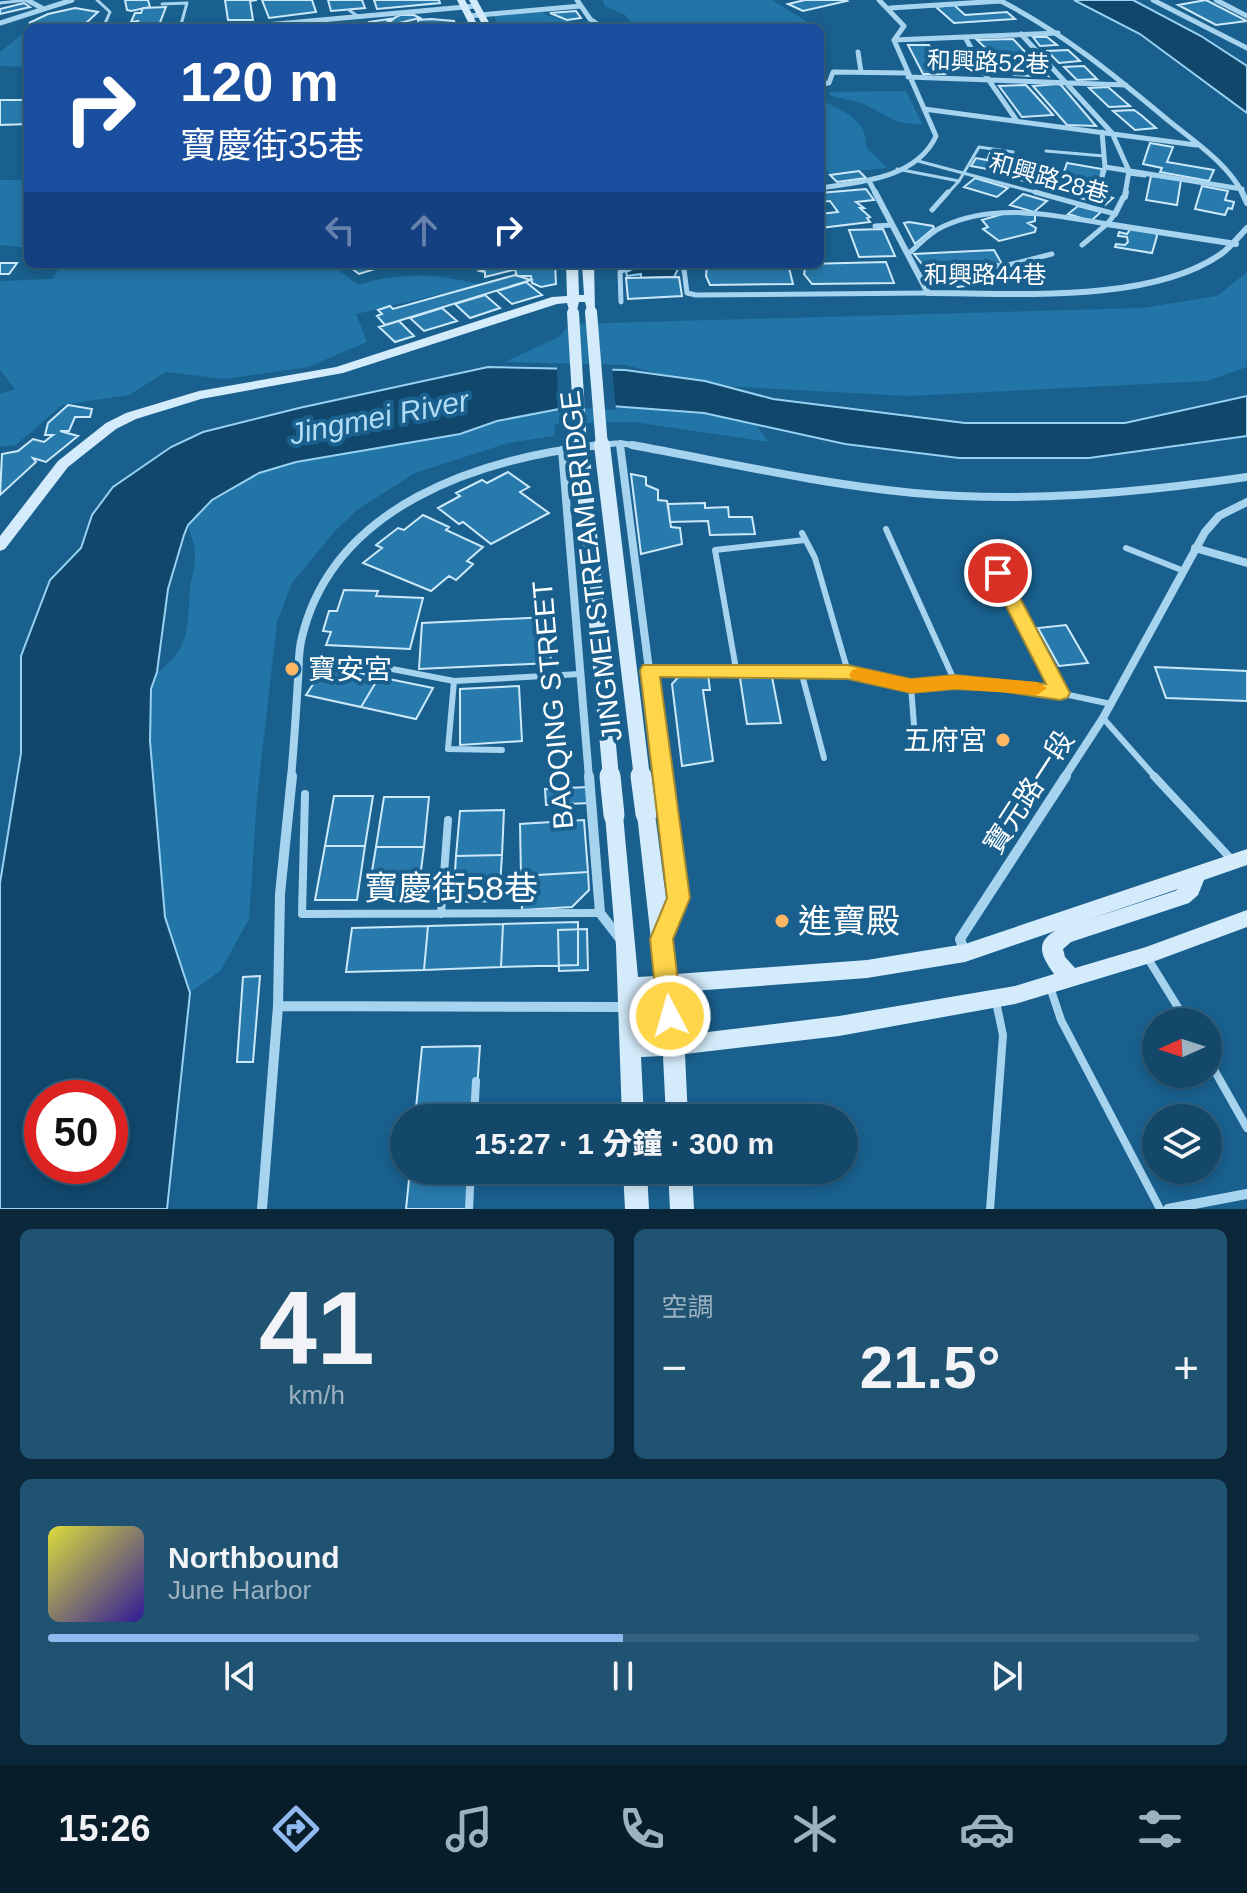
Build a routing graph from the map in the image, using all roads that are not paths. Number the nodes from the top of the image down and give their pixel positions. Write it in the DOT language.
graph roads {
  1 [pos="27,0"];
  2 [pos="72,0"];
  3 [pos="97,0"];
  4 [pos="545,0"];
  5 [pos="577,0"];
  6 [pos="879,0"];
  7 [pos="1153,0"];
  8 [pos="1216,0"];
  9 [pos="1001,1"];
  10 [pos="0,3"];
  11 [pos="162,4"];
  12 [pos="581,6"];
  13 [pos="477,7"];
  14 [pos="42,8"];
  15 [pos="465,8"];
  16 [pos="890,8"];
  17 [pos="550,9"];
  18 [pos="349,10"];
  19 [pos="1247,16"];
  20 [pos="359,17"];
  21 [pos="0,23"];
  22 [pos="105,24"];
  23 [pos="181,24"];
  24 [pos="297,24"];
  25 [pos="362,24"];
  26 [pos="597,24"];
  27 [pos="1060,33"];
  28 [pos="1021,34"];
  29 [pos="965,37"];
  30 [pos="894,40"];
  31 [pos="1247,48"];
  32 [pos="858,52"];
  33 [pos="861,72"];
  34 [pos="907,75"];
  35 [pos="988,79"];
  36 [pos="1066,82"];
  37 [pos="824,84"];
  38 [pos="1126,85"];
  39 [pos="924,109"];
  40 [pos="1017,121"];
  41 [pos="1102,132"];
  42 [pos="1112,133"];
  43 [pos="1196,145"];
  44 [pos="1046,151"];
  45 [pos="1013,152"];
  46 [pos="1104,156"];
  47 [pos="918,161"];
  48 [pos="1105,167"];
  49 [pos="897,169"];
  50 [pos="1129,172"];
  51 [pos="963,173"];
  52 [pos="1145,176"];
  53 [pos="869,181"];
  54 [pos="959,181"];
  55 [pos="824,187"];
  56 [pos="1099,187"];
  57 [pos="1243,189"];
  58 [pos="1063,200"];
  59 [pos="1247,203"];
  60 [pos="932,210"];
  61 [pos="1115,214"];
  62 [pos="1050,215"];
  63 [pos="1107,224"];
  64 [pos="892,225"];
  65 [pos="875,226"];
  66 [pos="1247,228"];
  67 [pos="1237,244"];
  68 [pos="1082,245"];
  69 [pos="908,254"];
  70 [pos="1052,254"];
  71 [pos="572,268"];
  72 [pos="588,268"];
  73 [pos="626,268"];
  74 [pos="683,268"];
  75 [pos="919,275"];
  76 [pos="928,293"];
  77 [pos="621,302"];
  78 [pos="591,305"];
  79 [pos="573,306"];
  80 [pos="620,443"];
  81 [pos="562,450"];
  82 [pos="1247,477"];
  83 [pos="1244,506"];
  84 [pos="886,529"];
  85 [pos="1,543"];
  86 [pos="1126,548"];
  87 [pos="1195,548"];
  88 [pos="986,549"];
  89 [pos="1247,563"];
  90 [pos="1184,571"];
  91 [pos="356,662"];
  92 [pos="736,669"];
  93 [pos="650,670"];
  94 [pos="801,671"];
  95 [pos="848,672"];
  96 [pos="580,674"];
  97 [pos="454,681"];
  98 [pos="955,682"];
  99 [pos="911,686"];
  100 [pos="1060,693"];
  101 [pos="1111,704"];
  102 [pos="1103,718"];
  103 [pos="915,738"];
  104 [pos="502,750"];
  105 [pos="824,758"];
  106 [pos="305,794"];
  107 [pos="614,815"];
  108 [pos="448,820"];
  109 [pos="1241,860"];
  110 [pos="1195,877"];
  111 [pos="600,913"];
  112 [pos="441,914"];
  113 [pos="1245,922"];
  114 [pos="661,939"];
  115 [pos="626,946"];
  116 [pos="965,953"];
  117 [pos="1147,955"];
  118 [pos="1073,979"];
  119 [pos="667,987"];
  120 [pos="1050,987"];
  121 [pos="627,997"];
  122 [pos="995,999"];
  123 [pos="278,1006"];
  124 [pos="1179,1008"];
  125 [pos="674,1046"];
  126 [pos="630,1047"];
  127 [pos="476,1081"];
  128 [pos="1222,1084"];
  129 [pos="475,1104"];
  130 [pos="632,1104"];
  131 [pos="676,1104"];
  132 [pos="1247,1128"];
  133 [pos="470,1184"];
  134 [pos="636,1184"];
  135 [pos="681,1184"];
  136 [pos="1247,1194"];
  137 [pos="262,1209"];
  138 [pos="469,1209"];
  139 [pos="637,1209"];
  140 [pos="682,1209"];
  141 [pos="990,1209"];
  142 [pos="1160,1209"];
  143 [pos="1168,1209"];
  1 -- 10 [label="lane"];
  1 -- 14 [label="street"];
  2 -- 14 [label="street"];
  3 -- 22 [label="lane"];
  4 -- 17 [label="lane"];
  5 -- 12 [label="street"];
  6 -- 16 [label="street"];
  7 -- 31 [label="street"];
  8 -- 19 [label="street"];
  9 -- 16 [label="street"];
  9 -- 27 [label="street"];
  11 -- 23 [label="lane"];
  12 -- 17 [label="street"];
  12 -- 26 [label="street"];
  13 -- 15 [label="street"];
  13 -- 15 [label="street"];
  13 -- 17 [label="street"];
  14 -- 21 [label="street"];
  15 -- 20 [label="street"];
  16 -- 30 [label="street"];
  18 -- 20 [label="lane"];
  20 -- 24 [label="street"];
  20 -- 25 [label="street"];
  27 -- 28 [label="street"];
  27 -- 38 [label="street"];
  28 -- 29 [label="street"];
  28 -- 36 [label="street, 和興路52巷"];
  29 -- 30 [label="street"];
  29 -- 35 [label="street"];
  30 -- 34 [label="street"];
  32 -- 33 [label="street"];
  33 -- 34 [label="street, 和興路52巷"];
  33 -- 37 [label="street"];
  34 -- 35 [label="street, 和興路52巷"];
  34 -- 39 [label="street"];
  35 -- 36 [label="street, 和興路52巷"];
  35 -- 40 [label="street"];
  36 -- 38 [label="street, 和興路52巷"];
  36 -- 42 [label="street"];
  38 -- 43 [label="street"];
  39 -- 40 [label="street"];
  39 -- 47 [label="street"];
  40 -- 41 [label="street"];
  41 -- 42 [label="street"];
  41 -- 46 [label="street"];
  42 -- 43 [label="street"];
  42 -- 50 [label="street"];
  43 -- 57 [label="street"];
  44 -- 46 [label="lane"];
  45 -- 51 [label="lane"];
  46 -- 48 [label="street"];
  47 -- 49 [label="street"];
  47 -- 51 [label="lane, 和興路28巷"];
  48 -- 50 [label="street"];
  48 -- 56 [label="street"];
  49 -- 53 [label="street"];
  49 -- 54 [label="lane, 和興路28巷"];
  50 -- 52 [label="lane"];
  50 -- 57 [label="street"];
  50 -- 61 [label="street"];
  51 -- 54 [label="lane, 和興路28巷"];
  51 -- 58 [label="lane, 和興路28巷"];
  53 -- 55 [label="street"];
  53 -- 64 [label="street"];
  54 -- 60 [label="lane, 和興路28巷"];
  57 -- 59 [label="street"];
  58 -- 61 [label="lane, 和興路28巷"];
  58 -- 62 [label="lane"];
  61 -- 63 [label="lane, 和興路28巷"];
  62 -- 63 [label="lane"];
  62 -- 69 [label="lane"];
  63 -- 67 [label="street"];
  63 -- 68 [label="lane, 和興路28巷"];
  64 -- 65 [label="lane"];
  64 -- 69 [label="street"];
  66 -- 67 [label="street, 和興路44巷"];
  67 -- 76 [label="street, 和興路44巷"];
  69 -- 75 [label="street"];
  70 -- 75 [label="lane"];
  71 -- 79 [label="main road, JINGMEI STREAM BRIDGE"];
  72 -- 78 [label="main road, JINGMEI STREAM BRIDGE"];
  73 -- 77 [label="lane"];
  74 -- 76 [label="lane, 和興路44巷"];
  75 -- 76 [label="street"];
  78 -- 79 [label="main road"];
  78 -- 114 [label="main road, JINGMEI STREAM BRIDGE, bridge"];
  79 -- 85 [label="main road"];
  79 -- 107 [label="main road, JINGMEI STREAM BRIDGE, bridge"];
  80 -- 81 [label="street"];
  80 -- 82 [label="street"];
  80 -- 93 [label="street"];
  81 -- 96 [label="street, BAOQING STREET"];
  81 -- 123 [label="street"];
  83 -- 87 [label="street, 寶元路一段"];
  84 -- 98 [label="lane"];
  86 -- 90 [label="lane"];
  87 -- 89 [label="street"];
  87 -- 90 [label="street, 寶元路一段"];
  88 -- 100 [label="lane"];
  90 -- 101 [label="street, 寶元路一段"];
  91 -- 97 [label="lane"];
  92 -- 93 [label="lane"];
  92 -- 94 [label="lane"];
  92 -- 95 [label="lane"];
  93 -- 114 [label="street"];
  94 -- 95 [label="lane"];
  94 -- 105 [label="lane"];
  95 -- 99 [label="lane"];
  96 -- 97 [label="lane"];
  96 -- 111 [label="street, BAOQING STREET"];
  97 -- 104 [label="lane"];
  98 -- 99 [label="lane"];
  98 -- 100 [label="lane"];
  99 -- 103 [label="lane"];
  100 -- 101 [label="lane"];
  101 -- 102 [label="street, 寶元路一段"];
  102 -- 109 [label="lane"];
  102 -- 116 [label="street, 寶元路一段"];
  106 -- 112 [label="lane, 寶慶街58巷"];
  107 -- 115 [label="main road, BAOQING STREET"];
  108 -- 112 [label="lane"];
  109 -- 110 [label="main road"];
  110 -- 116 [label="main road"];
  110 -- 118 [label="main road"];
  111 -- 112 [label="lane, 寶慶街58巷"];
  111 -- 115 [label="street"];
  113 -- 117 [label="main road"];
  114 -- 119 [label="main road"];
  115 -- 121 [label="main road, BAOQING STREET"];
  116 -- 119 [label="main road"];
  117 -- 118 [label="main road"];
  117 -- 124 [label="lane"];
  118 -- 120 [label="main road"];
  119 -- 121 [label="main road"];
  119 -- 125 [label="main road"];
  120 -- 122 [label="main road"];
  120 -- 142 [label="lane"];
  121 -- 123 [label="street"];
  121 -- 126 [label="main road, BAOQING STREET"];
  122 -- 125 [label="main road"];
  122 -- 141 [label="lane"];
  123 -- 137 [label="street"];
  125 -- 126 [label="main road"];
  125 -- 131 [label="main road"];
  126 -- 130 [label="main road, BAOQING STREET"];
  127 -- 129 [label="lane"];
  128 -- 132 [label="lane"];
  133 -- 138 [label="lane"];
  134 -- 139 [label="main road"];
  135 -- 140 [label="main road"];
  136 -- 143 [label="street"];
}
